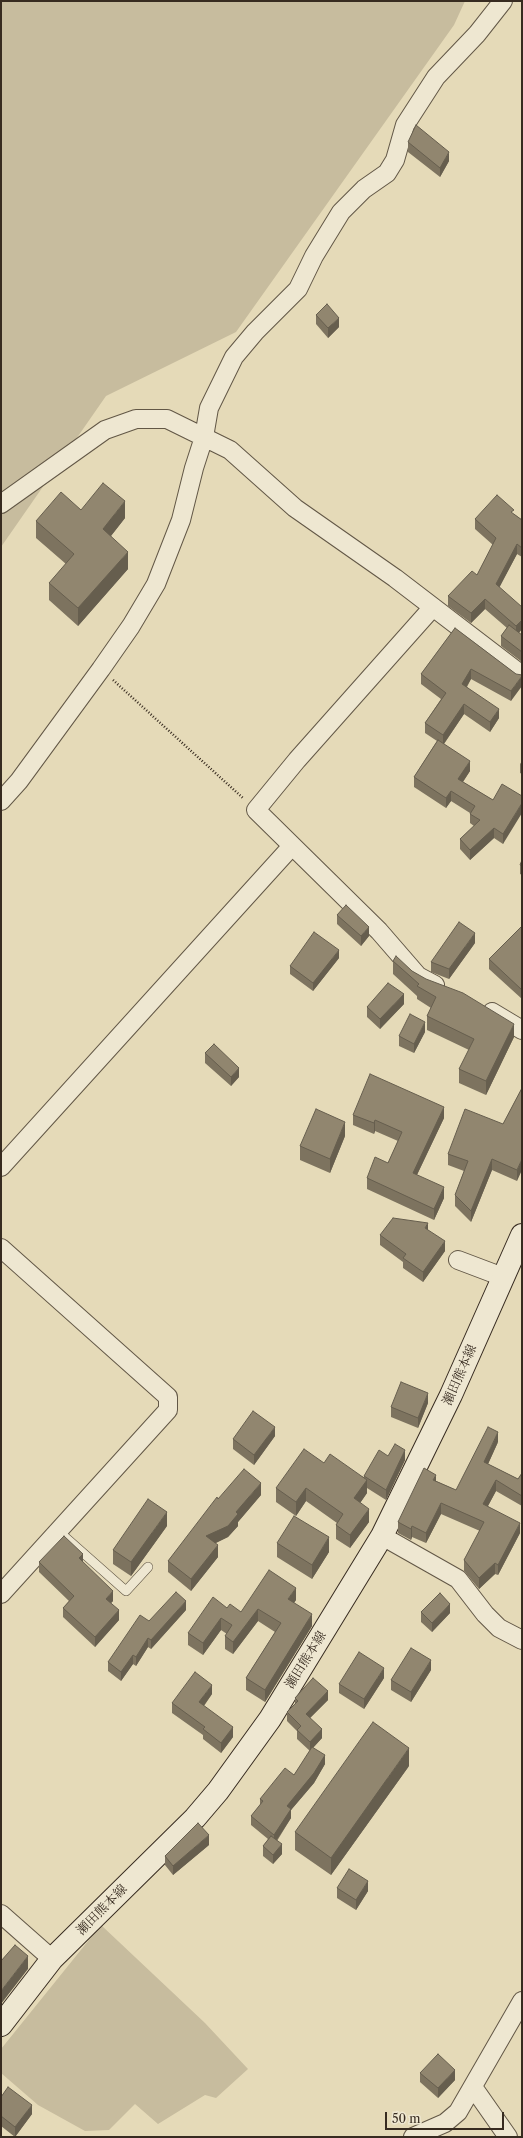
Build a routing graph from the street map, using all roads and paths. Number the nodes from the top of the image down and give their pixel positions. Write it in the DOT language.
graph roads {
  1 [pos="503,1"];
  2 [pos="204,437"];
  3 [pos="1,504"];
  4 [pos="432,607"];
  5 [pos="101,669"];
  6 [pos="522,675"];
  7 [pos="1,801"];
  8 [pos="256,810"];
  9 [pos="292,846"];
  10 [pos="452,991"];
  11 [pos="477,1003"];
  12 [pos="522,1030"];
  13 [pos="1,1167"];
  14 [pos="522,1235"];
  15 [pos="1,1248"];
  16 [pos="458,1260"];
  17 [pos="504,1277"];
  18 [pos="58,1531"];
  19 [pos="382,1536"];
  20 [pos="148,1567"];
  21 [pos="1,1594"];
  22 [pos="522,1640"];
  23 [pos="1,1914"];
  24 [pos="52,1959"];
  25 [pos="522,2001"];
  26 [pos="1,2025"];
  27 [pos="474,2087"];
  28 [pos="413,2137"];
  29 [pos="508,2137"];
  1 -- 2 [label="street"];
  2 -- 3 [label="street"];
  2 -- 4 [label="street"];
  2 -- 5 [label="street"];
  4 -- 6 [label="street"];
  4 -- 8 [label="street"];
  5 -- 7 [label="street"];
  5 -- 8 [label="path"];
  8 -- 9 [label="street"];
  9 -- 10 [label="street"];
  9 -- 13 [label="street"];
  11 -- 12 [label="street"];
  14 -- 17 [label="main road, 瀬田熊本線"];
  15 -- 18 [label="street"];
  16 -- 17 [label="street"];
  17 -- 19 [label="main road, 瀬田熊本線"];
  18 -- 20 [label="lane"];
  18 -- 21 [label="street"];
  19 -- 22 [label="street"];
  19 -- 24 [label="main road, 瀬田熊本線"];
  23 -- 24 [label="street"];
  24 -- 26 [label="main road, 瀬田熊本線"];
  25 -- 27 [label="street"];
  27 -- 28 [label="street"];
  27 -- 29 [label="street"];
}
